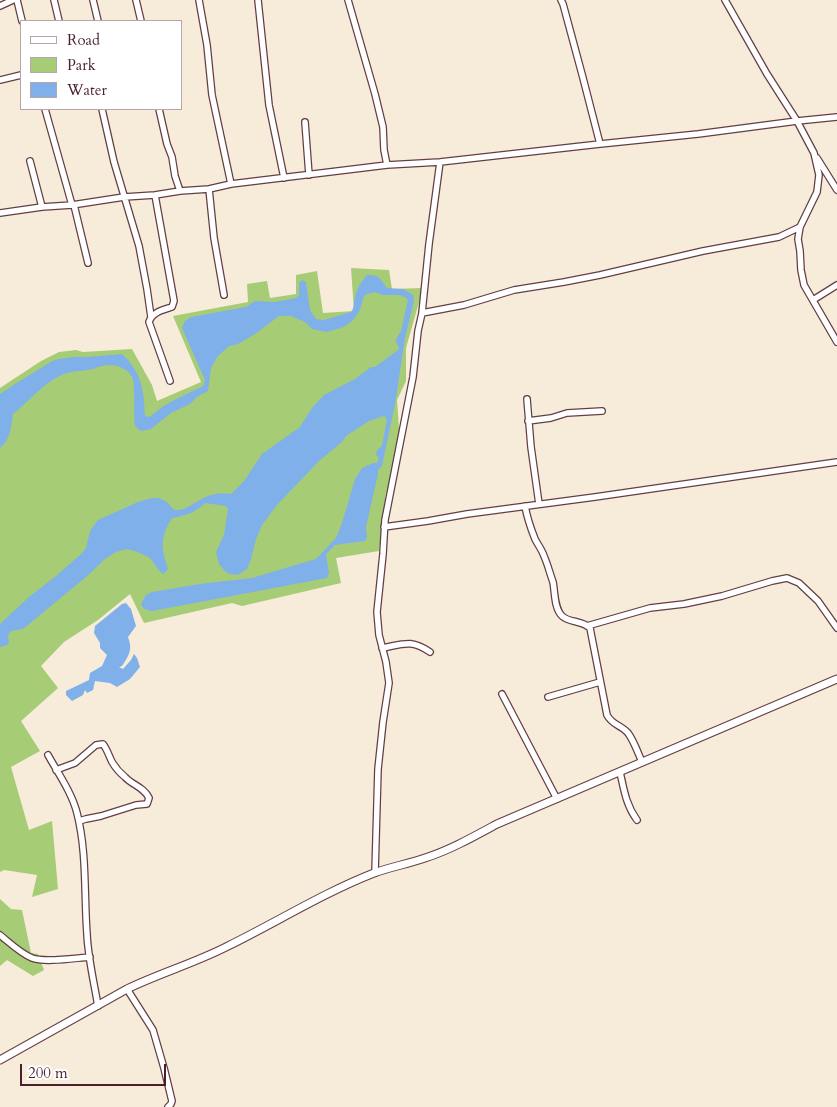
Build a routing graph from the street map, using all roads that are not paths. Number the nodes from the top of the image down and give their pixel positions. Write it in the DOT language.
graph roads {
  1 [pos="13,0"];
  2 [pos="17,0"];
  3 [pos="54,0"];
  4 [pos="92,0"];
  5 [pos="136,0"];
  6 [pos="200,0"];
  7 [pos="258,0"];
  8 [pos="348,0"];
  9 [pos="561,0"];
  10 [pos="725,0"];
  11 [pos="0,6"];
  12 [pos="22,20"];
  13 [pos="59,20"];
  14 [pos="98,20"];
  15 [pos="141,20"];
  16 [pos="20,75"];
  17 [pos="0,80"];
  18 [pos="45,110"];
  19 [pos="102,110"];
  20 [pos="160,110"];
  21 [pos="837,117"];
  22 [pos="797,121"];
  23 [pos="305,122"];
  24 [pos="600,144"];
  25 [pos="814,153"];
  26 [pos="30,161"];
  27 [pos="440,162"];
  28 [pos="387,165"];
  29 [pos="309,175"];
  30 [pos="284,178"];
  31 [pos="231,184"];
  32 [pos="209,189"];
  33 [pos="837,190"];
  34 [pos="180,191"];
  35 [pos="155,196"];
  36 [pos="124,197"];
  37 [pos="73,205"];
  38 [pos="42,207"];
  39 [pos="0,213"];
  40 [pos="800,227"];
  41 [pos="88,263"];
  42 [pos="837,285"];
  43 [pos="224,294"];
  44 [pos="813,300"];
  45 [pos="422,313"];
  46 [pos="151,317"];
  47 [pos="837,342"];
  48 [pos="170,381"];
  49 [pos="527,399"];
  50 [pos="602,411"];
  51 [pos="528,421"];
  52 [pos="837,462"];
  53 [pos="539,504"];
  54 [pos="525,506"];
  55 [pos="384,527"];
  56 [pos="587,626"];
  57 [pos="837,628"];
  58 [pos="382,648"];
  59 [pos="430,652"];
  60 [pos="837,679"];
  61 [pos="600,682"];
  62 [pos="502,694"];
  63 [pos="548,697"];
  64 [pos="48,755"];
  65 [pos="642,762"];
  66 [pos="56,770"];
  67 [pos="620,772"];
  68 [pos="557,799"];
  69 [pos="637,820"];
  70 [pos="79,821"];
  71 [pos="375,873"];
  72 [pos="0,935"];
  73 [pos="90,957"];
  74 [pos="127,989"];
  75 [pos="98,1006"];
  76 [pos="0,1060"];
  77 [pos="168,1107"];
  1 -- 11 [label="street"];
  2 -- 12 [label="street"];
  3 -- 13 [label="street"];
  4 -- 14 [label="street"];
  5 -- 15 [label="street"];
  6 -- 31 [label="street"];
  7 -- 30 [label="street"];
  8 -- 28 [label="street"];
  9 -- 24 [label="street"];
  10 -- 22 [label="street"];
  16 -- 17 [label="street"];
  18 -- 37 [label="street"];
  19 -- 36 [label="street"];
  20 -- 34 [label="street"];
  21 -- 22 [label="street"];
  22 -- 24 [label="street"];
  22 -- 25 [label="street"];
  23 -- 29 [label="street"];
  24 -- 27 [label="street"];
  25 -- 33 [label="street"];
  25 -- 40 [label="street"];
  26 -- 38 [label="street"];
  27 -- 28 [label="street"];
  27 -- 45 [label="street"];
  28 -- 29 [label="street"];
  29 -- 30 [label="street"];
  30 -- 31 [label="street"];
  31 -- 32 [label="street"];
  32 -- 34 [label="street"];
  32 -- 43 [label="street"];
  34 -- 35 [label="street"];
  35 -- 36 [label="street"];
  35 -- 46 [label="street"];
  36 -- 37 [label="street"];
  36 -- 46 [label="street"];
  37 -- 38 [label="street"];
  37 -- 41 [label="street"];
  38 -- 39 [label="street"];
  40 -- 44 [label="street"];
  40 -- 45 [label="street"];
  42 -- 44 [label="street"];
  44 -- 47 [label="street"];
  45 -- 55 [label="street"];
  46 -- 48 [label="street"];
  49 -- 51 [label="street"];
  50 -- 51 [label="street"];
  51 -- 53 [label="street"];
  52 -- 53 [label="street"];
  53 -- 54 [label="street"];
  54 -- 55 [label="street"];
  54 -- 56 [label="street"];
  55 -- 58 [label="street"];
  56 -- 57 [label="street"];
  56 -- 61 [label="street"];
  58 -- 59 [label="street"];
  58 -- 71 [label="street"];
  60 -- 65 [label="street"];
  61 -- 63 [label="street"];
  61 -- 65 [label="street"];
  62 -- 68 [label="street"];
  64 -- 66 [label="street"];
  65 -- 67 [label="street"];
  66 -- 70 [label="street"];
  66 -- 70 [label="street"];
  67 -- 68 [label="street"];
  67 -- 69 [label="street"];
  68 -- 71 [label="street"];
  70 -- 73 [label="street"];
  71 -- 74 [label="street"];
  72 -- 73 [label="street"];
  73 -- 75 [label="street"];
  74 -- 75 [label="street"];
  74 -- 77 [label="street"];
  75 -- 76 [label="street"];
}
